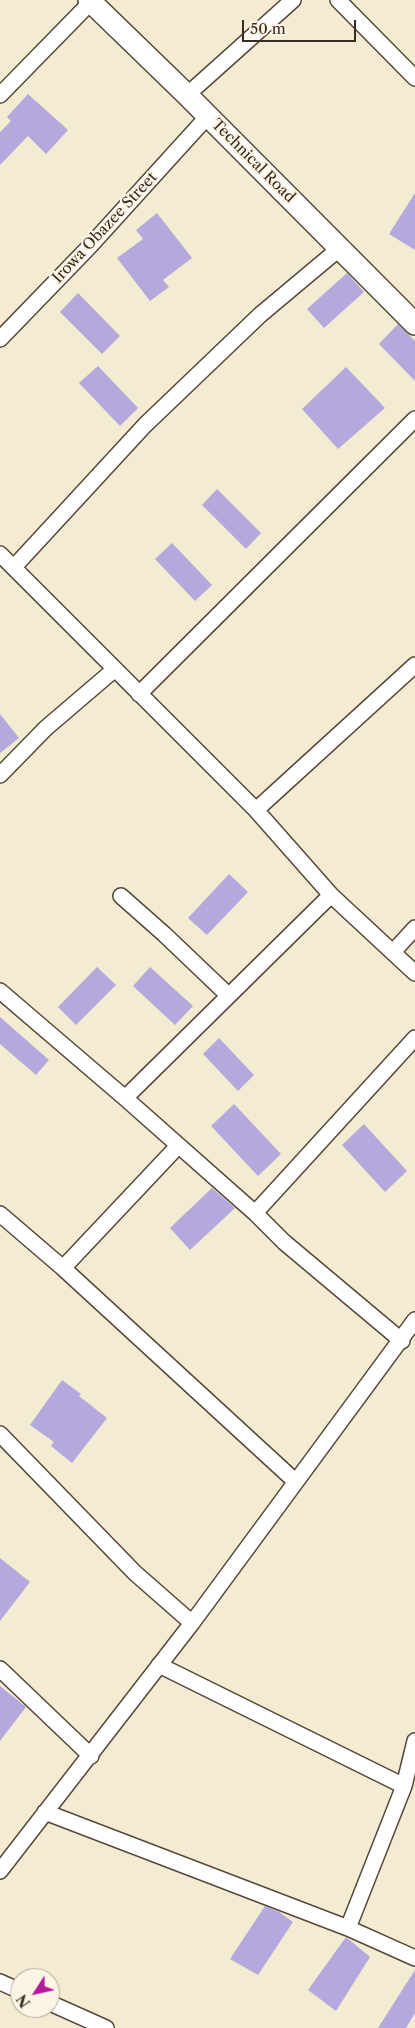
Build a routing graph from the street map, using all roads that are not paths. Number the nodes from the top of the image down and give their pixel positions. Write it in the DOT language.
graph roads {
  1 [pos="293,0"];
  2 [pos="338,0"];
  3 [pos="90,1"];
  4 [pos="415,78"];
  5 [pos="0,95"];
  6 [pos="187,95"];
  7 [pos="208,116"];
  8 [pos="340,248"];
  9 [pos="415,324"];
  10 [pos="0,339"];
  11 [pos="415,419"];
  12 [pos="0,554"];
  13 [pos="14,567"];
  14 [pos="415,665"];
  15 [pos="114,669"];
  16 [pos="139,694"];
  17 [pos="0,775"];
  18 [pos="256,810"];
  19 [pos="331,895"];
  20 [pos="121,896"];
  21 [pos="415,928"];
  22 [pos="393,952"];
  23 [pos="415,973"];
  24 [pos="0,991"];
  25 [pos="228,995"];
  26 [pos="415,1038"];
  27 [pos="125,1098"];
  28 [pos="178,1146"];
  29 [pos="254,1213"];
  30 [pos="0,1214"];
  31 [pos="63,1268"];
  32 [pos="415,1320"];
  33 [pos="402,1340"];
  34 [pos="0,1434"];
  35 [pos="296,1482"];
  36 [pos="192,1623"];
  37 [pos="159,1664"];
  38 [pos="0,1670"];
  39 [pos="415,1741"];
  40 [pos="91,1756"];
  41 [pos="404,1786"];
  42 [pos="45,1812"];
  43 [pos="0,1871"];
  44 [pos="348,1928"];
  45 [pos="415,1958"];
  46 [pos="60,2007"];
  47 [pos="106,2028"];
  1 -- 6 [label="street"];
  2 -- 4 [label="street"];
  3 -- 5 [label="street"];
  3 -- 6 [label="street, Technical Road"];
  6 -- 7 [label="street, Technical Road"];
  7 -- 8 [label="street, Technical Road"];
  7 -- 10 [label="street, Irowa Obazee Street"];
  8 -- 9 [label="street, Technical Road"];
  8 -- 13 [label="street"];
  11 -- 16 [label="street"];
  12 -- 13 [label="street"];
  13 -- 15 [label="street"];
  14 -- 18 [label="street"];
  15 -- 16 [label="street"];
  15 -- 17 [label="street"];
  16 -- 18 [label="street"];
  18 -- 19 [label="street"];
  19 -- 22 [label="street"];
  19 -- 25 [label="street"];
  20 -- 25 [label="street"];
  21 -- 22 [label="street"];
  22 -- 23 [label="street"];
  24 -- 27 [label="street"];
  25 -- 27 [label="street"];
  26 -- 29 [label="street"];
  27 -- 28 [label="street"];
  28 -- 29 [label="street"];
  28 -- 31 [label="street"];
  29 -- 33 [label="street"];
  30 -- 31 [label="street"];
  31 -- 35 [label="street"];
  32 -- 33 [label="street"];
  33 -- 35 [label="street"];
  34 -- 36 [label="street"];
  35 -- 36 [label="street"];
  36 -- 37 [label="street"];
  37 -- 40 [label="street"];
  37 -- 41 [label="street"];
  38 -- 40 [label="street"];
  39 -- 41 [label="street"];
  40 -- 42 [label="street"];
  41 -- 44 [label="street"];
  42 -- 43 [label="street"];
  42 -- 44 [label="street"];
  44 -- 45 [label="street"];
  46 -- 47 [label="street"];
}
